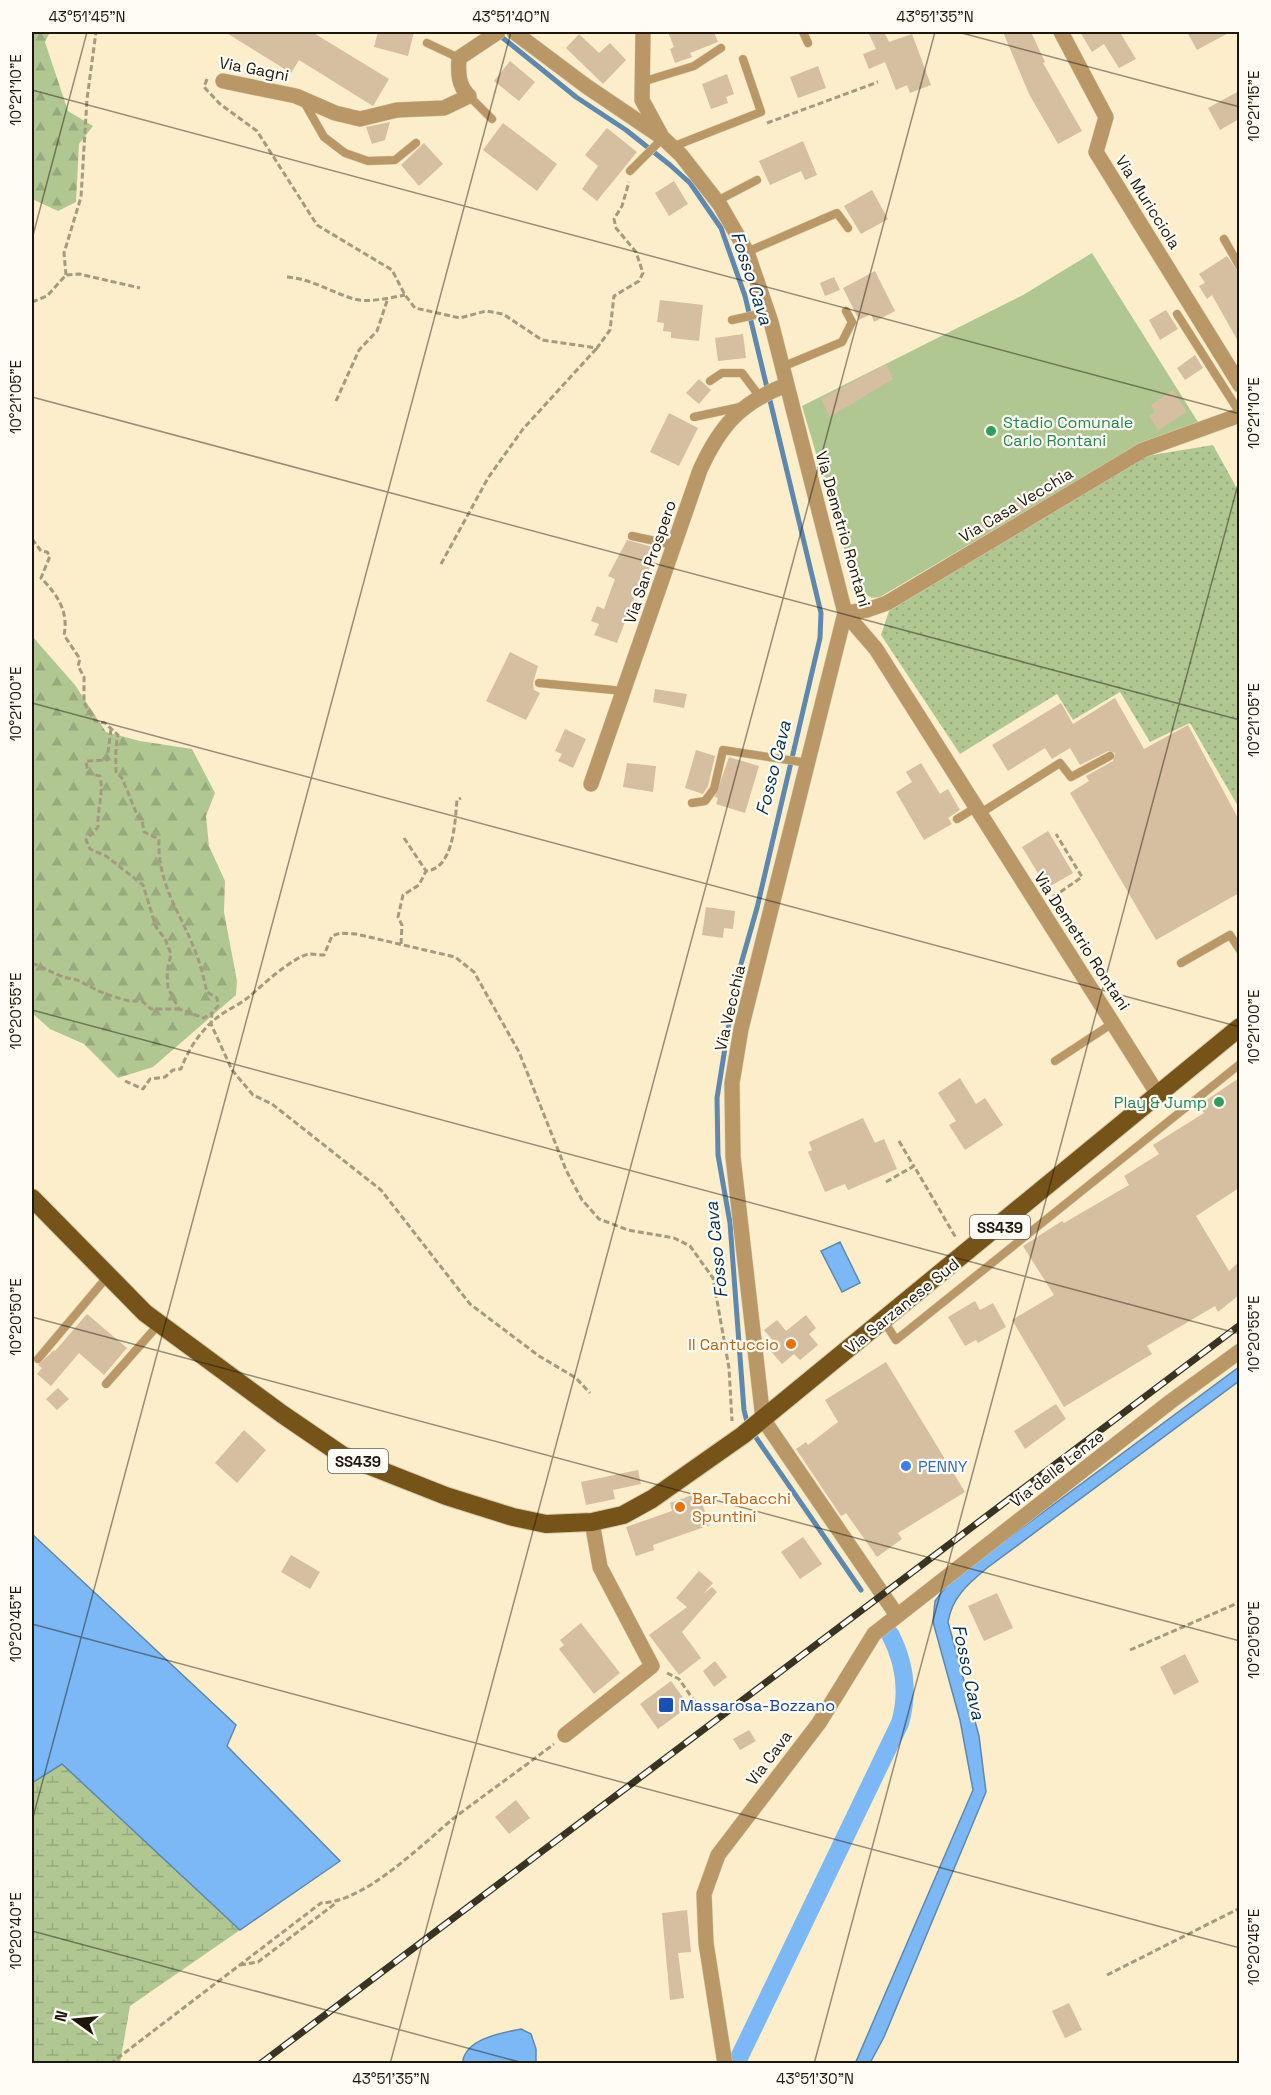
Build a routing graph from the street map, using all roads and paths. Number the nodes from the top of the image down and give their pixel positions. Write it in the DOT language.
graph roads {
  1 [pos="96,32"];
  2 [pos="514,32"];
  3 [pos="643,32"];
  4 [pos="803,32"];
  5 [pos="1061,32"];
  6 [pos="494,34"];
  7 [pos="427,43"];
  8 [pos="808,44"];
  9 [pos="721,48"];
  10 [pos="459,58"];
  11 [pos="743,59"];
  12 [pos="224,81"];
  13 [pos="642,82"];
  14 [pos="878,82"];
  15 [pos="469,96"];
  16 [pos="302,99"];
  17 [pos="492,119"];
  18 [pos="758,127"];
  19 [pos="416,143"];
  20 [pos="664,143"];
  21 [pos="630,171"];
  22 [pos="757,180"];
  23 [pos="628,191"];
  24 [pos="717,201"];
  25 [pos="848,228"];
  26 [pos="1224,239"];
  27 [pos="747,252"];
  28 [pos="1239,267"];
  29 [pos="66,274"];
  30 [pos="287,277"];
  31 [pos="140,288"];
  32 [pos="405,295"];
  33 [pos="388,298"];
  34 [pos="32,302"];
  35 [pos="846,311"];
  36 [pos="763,313"];
  37 [pos="1177,314"];
  38 [pos="732,320"];
  39 [pos="597,348"];
  40 [pos="782,368"];
  41 [pos="710,381"];
  42 [pos="1239,385"];
  43 [pos="771,391"];
  44 [pos="336,402"];
  45 [pos="746,406"];
  46 [pos="1239,414"];
  47 [pos="694,417"];
  48 [pos="32,529"];
  49 [pos="632,536"];
  50 [pos="32,538"];
  51 [pos="674,545"];
  52 [pos="441,564"];
  53 [pos="844,613"];
  54 [pos="539,683"];
  55 [pos="625,691"];
  56 [pos="111,729"];
  57 [pos="1110,756"];
  58 [pos="804,762"];
  59 [pos="591,784"];
  60 [pos="461,798"];
  61 [pos="692,803"];
  62 [pos="977,811"];
  63 [pos="957,819"];
  64 [pos="1056,834"];
  65 [pos="404,838"];
  66 [pos="426,871"];
  67 [pos="1039,907"];
  68 [pos="401,944"];
  69 [pos="1239,950"];
  70 [pos="32,963"];
  71 [pos="1181,963"];
  72 [pos="179,1009"];
  73 [pos="212,1013"];
  74 [pos="1113,1023"];
  75 [pos="211,1024"];
  76 [pos="1239,1027"];
  77 [pos="1055,1061"];
  78 [pos="1239,1064"];
  79 [pos="125,1081"];
  80 [pos="1157,1094"];
  81 [pos="899,1141"];
  82 [pos="914,1166"];
  83 [pos="886,1182"];
  84 [pos="32,1198"];
  85 [pos="966,1254"];
  86 [pos="107,1277"];
  87 [pos="884,1320"];
  88 [pos="160,1323"];
  89 [pos="1239,1351"];
  90 [pos="38,1359"];
  91 [pos="106,1384"];
  92 [pos="590,1393"];
  93 [pos="760,1421"];
  94 [pos="740,1437"];
  95 [pos="592,1522"];
  96 [pos="1239,1602"];
  97 [pos="896,1614"];
  98 [pos="1130,1650"];
  99 [pos="652,1666"];
  100 [pos="695,1701"];
  101 [pos="565,1735"];
  102 [pos="338,1902"];
  103 [pos="1239,1908"];
  104 [pos="239,1965"];
  105 [pos="1107,1975"];
  106 [pos="110,2064"];
  107 [pos="725,2064"];
  1 -- 29 [label="path"];
  2 -- 20 [label="street, Via Demetrio Rontani"];
  3 -- 13 [label="street"];
  4 -- 8 [label="lane"];
  5 -- 42 [label="street, Via Muricciola"];
  6 -- 10 [label="street"];
  7 -- 10 [label="lane"];
  9 -- 13 [label="lane"];
  10 -- 15 [label="street"];
  11 -- 20 [label="lane"];
  12 -- 16 [label="street, Via Gagni"];
  12 -- 32 [label="path, Via Gagni"];
  13 -- 20 [label="street"];
  14 -- 18 [label="path"];
  15 -- 16 [label="street, Via Gagni"];
  15 -- 17 [label="lane"];
  16 -- 19 [label="lane"];
  20 -- 21 [label="lane"];
  20 -- 24 [label="street, Via Demetrio Rontani"];
  22 -- 24 [label="lane"];
  23 -- 39 [label="path"];
  24 -- 27 [label="street, Via Demetrio Rontani"];
  25 -- 27 [label="lane"];
  26 -- 28 [label="lane"];
  27 -- 36 [label="street, Via Demetrio Rontani"];
  29 -- 31 [label="path"];
  29 -- 34 [label="path"];
  30 -- 33 [label="path"];
  32 -- 33 [label="path"];
  32 -- 39 [label="path"];
  33 -- 44 [label="path"];
  35 -- 40 [label="lane"];
  36 -- 38 [label="lane"];
  36 -- 40 [label="street, Via Demetrio Rontani"];
  37 -- 46 [label="lane"];
  39 -- 52 [label="path"];
  40 -- 43 [label="street, Via Demetrio Rontani"];
  41 -- 43 [label="lane"];
  43 -- 45 [label="street, Via San Prospero"];
  43 -- 53 [label="street, Via Demetrio Rontani"];
  45 -- 47 [label="lane"];
  45 -- 51 [label="street, Via San Prospero"];
  46 -- 53 [label="street, Via Casa Vecchia"];
  48 -- 50 [label="path"];
  49 -- 51 [label="lane"];
  50 -- 56 [label="path"];
  51 -- 55 [label="street, Via San Prospero"];
  53 -- 58 [label="street, Via Vecchia"];
  53 -- 62 [label="street, Via Demetrio Rontani"];
  54 -- 55 [label="lane"];
  55 -- 59 [label="street, Via San Prospero"];
  56 -- 72 [label="path"];
  56 -- 73 [label="path"];
  57 -- 62 [label="lane"];
  58 -- 61 [label="lane"];
  58 -- 93 [label="street, Via Vecchia"];
  60 -- 66 [label="path"];
  62 -- 63 [label="lane"];
  62 -- 67 [label="street, Via Demetrio Rontani"];
  64 -- 67 [label="path"];
  65 -- 66 [label="path"];
  66 -- 68 [label="path"];
  67 -- 74 [label="street, Via Demetrio Rontani"];
  68 -- 75 [label="path"];
  68 -- 94 [label="path"];
  69 -- 71 [label="lane"];
  70 -- 72 [label="path"];
  72 -- 73 [label="path"];
  73 -- 75 [label="path"];
  74 -- 77 [label="lane"];
  74 -- 80 [label="street, Via Demetrio Rontani"];
  75 -- 79 [label="path"];
  75 -- 92 [label="path"];
  76 -- 80 [label="main road, Via Sarzanese Sud / SS439"];
  78 -- 87 [label="lane"];
  80 -- 85 [label="main road, Via Sarzanese Sud / SS439"];
  81 -- 82 [label="path"];
  82 -- 83 [label="path"];
  82 -- 85 [label="path"];
  84 -- 86 [label="main road, SS439"];
  85 -- 87 [label="main road, Via Sarzanese Sud / SS439"];
  86 -- 88 [label="main road, SS439"];
  86 -- 90 [label="lane"];
  87 -- 93 [label="main road, Via Sarzanese Sud / SS439"];
  88 -- 91 [label="lane"];
  88 -- 95 [label="main road, SS439"];
  89 -- 97 [label="street, Via delle Lenze"];
  93 -- 94 [label="main road, SS439"];
  93 -- 97 [label="street"];
  94 -- 95 [label="main road, SS439"];
  95 -- 99 [label="street"];
  96 -- 98 [label="path"];
  97 -- 107 [label="street, Via Cava"];
  99 -- 100 [label="path"];
  99 -- 101 [label="street"];
  101 -- 102 [label="path"];
  102 -- 104 [label="path"];
  102 -- 104 [label="path"];
  103 -- 105 [label="path"];
  104 -- 106 [label="path"];
}
